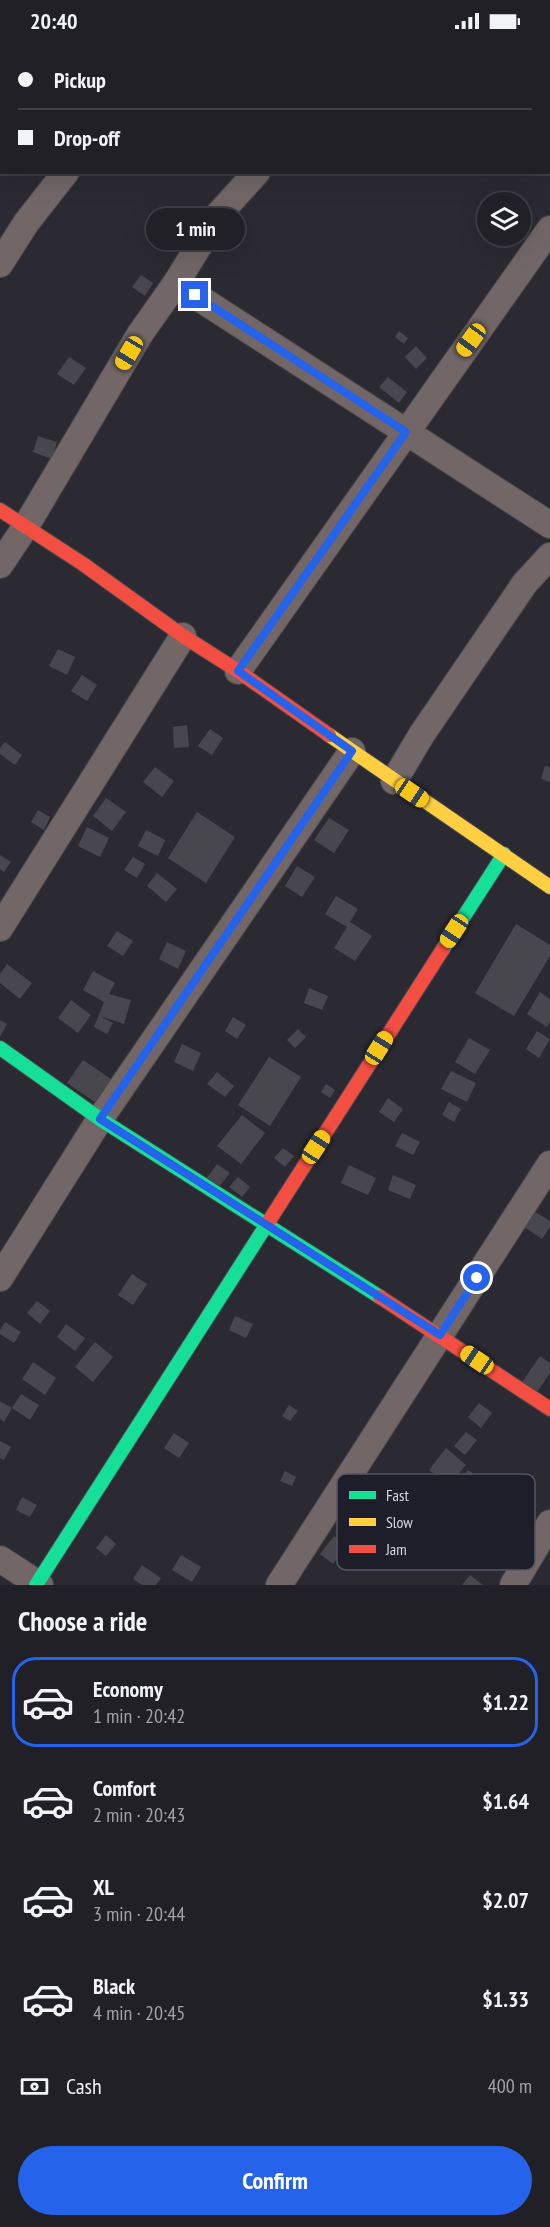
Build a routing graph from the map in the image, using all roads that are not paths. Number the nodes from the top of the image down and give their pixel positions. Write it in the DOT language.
graph roads {
  1 [pos="64,174"];
  2 [pos="255,174"];
  3 [pos="550,229"];
  4 [pos="0,264"];
  5 [pos="176,282"];
  6 [pos="406,432"];
  7 [pos="0,510"];
  8 [pos="550,525"];
  9 [pos="26,526"];
  10 [pos="550,556"];
  11 [pos="0,565"];
  12 [pos="183,636"];
  13 [pos="238,671"];
  14 [pos="352,751"];
  15 [pos="394,781"];
  16 [pos="504,854"];
  17 [pos="550,887"];
  18 [pos="0,928"];
  19 [pos="0,1048"];
  20 [pos="100,1119"];
  21 [pos="550,1164"];
  22 [pos="266,1225"];
  23 [pos="0,1278"];
  24 [pos="440,1335"];
  25 [pos="550,1409"];
  26 [pos="350,1474"];
  27 [pos="337,1495"];
  28 [pos="550,1523"];
  29 [pos="535,1548"];
  30 [pos="0,1559"];
  31 [pos="522,1570"];
  32 [pos="38,1584"];
  33 [pos="279,1585"];
  34 [pos="513,1585"];
  1 -- 4 [label="street"];
  2 -- 5 [label="street"];
  3 -- 6 [label="street"];
  5 -- 6 [label="street"];
  5 -- 9 [label="street"];
  6 -- 8 [label="street"];
  6 -- 13 [label="street"];
  7 -- 9 [label="street"];
  9 -- 11 [label="street"];
  9 -- 12 [label="street"];
  10 -- 15 [label="street"];
  12 -- 13 [label="street"];
  12 -- 18 [label="street"];
  13 -- 14 [label="street"];
  14 -- 15 [label="street"];
  14 -- 20 [label="street"];
  15 -- 16 [label="street"];
  16 -- 17 [label="street"];
  16 -- 22 [label="street"];
  19 -- 20 [label="street"];
  20 -- 22 [label="street"];
  20 -- 23 [label="street"];
  21 -- 24 [label="street"];
  22 -- 24 [label="street"];
  22 -- 32 [label="street"];
  24 -- 25 [label="street"];
  24 -- 26 [label="street"];
  27 -- 33 [label="street"];
  28 -- 29 [label="street"];
  30 -- 32 [label="street"];
  31 -- 34 [label="street"];
}
